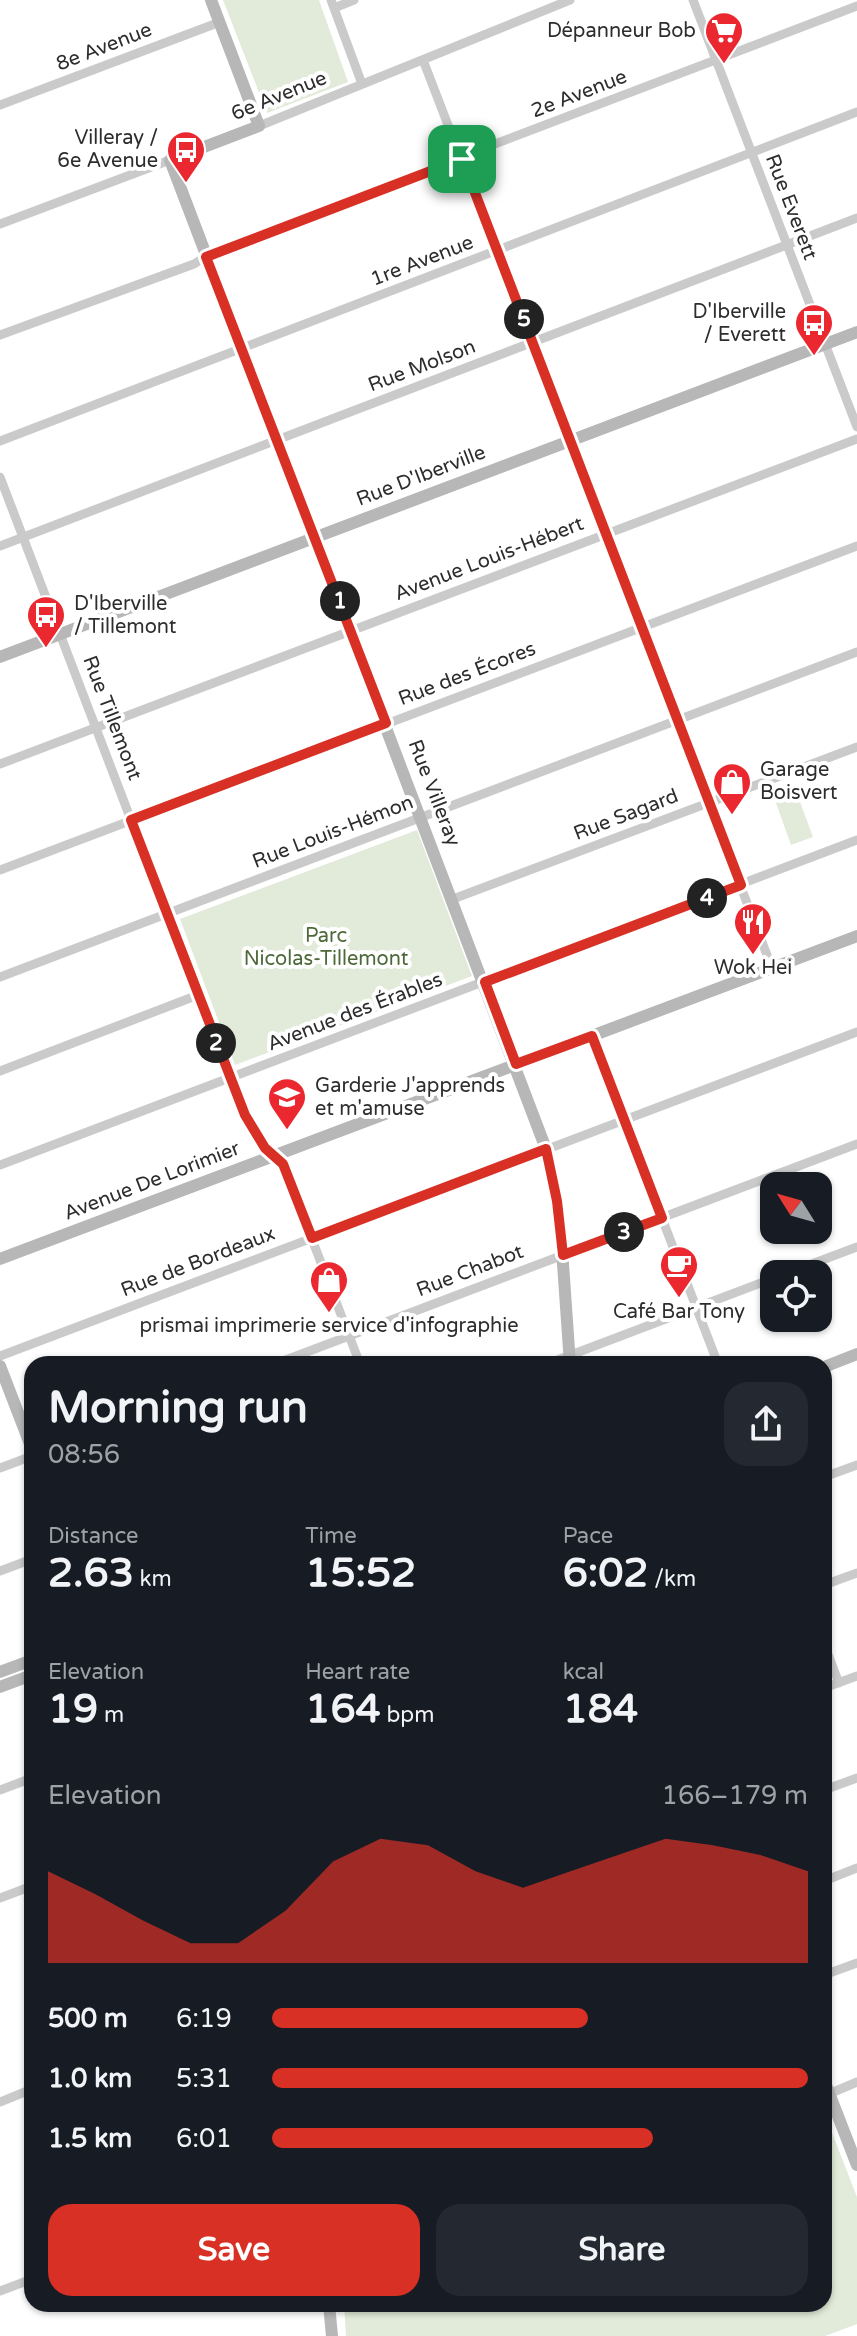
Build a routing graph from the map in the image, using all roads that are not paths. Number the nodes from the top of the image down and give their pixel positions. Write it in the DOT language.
graph roads {
  1 [pos="211,0"];
  2 [pos="354,0"];
  3 [pos="570,0"];
  4 [pos="693,0"];
  5 [pos="332,4"];
  6 [pos="857,6"];
  7 [pos="220,22"];
  8 [pos="423,60"];
  9 [pos="716,60"];
  10 [pos="362,84"];
  11 [pos="0,105"];
  12 [pos="857,112"];
  13 [pos="259,126"];
  14 [pos="751,153"];
  15 [pos="462,159"];
  16 [pos="170,160"];
  17 [pos="857,218"];
  18 [pos="0,224"];
  19 [pos="787,245"];
  20 [pos="498,251"];
  21 [pos="206,257"];
  22 [pos="857,332"];
  23 [pos="0,335"];
  24 [pos="533,343"];
  25 [pos="826,343"];
  26 [pos="243,349"];
  27 [pos="857,427"];
  28 [pos="857,439"];
  29 [pos="278,440"];
  30 [pos="0,441"];
  31 [pos="571,441"];
  32 [pos="0,477"];
  33 [pos="607,534"];
  34 [pos="24,537"];
  35 [pos="316,537"];
  36 [pos="0,546"];
  37 [pos="857,546"];
  38 [pos="642,627"];
  39 [pos="352,631"];
  40 [pos="60,634"];
  41 [pos="857,652"];
  42 [pos="0,657"];
  43 [pos="677,721"];
  44 [pos="386,723"];
  45 [pos="96,728"];
  46 [pos="857,747"];
  47 [pos="0,764"];
  48 [pos="709,803"];
  49 [pos="422,818"];
  50 [pos="131,820"];
  51 [pos="857,840"];
  52 [pos="0,870"];
  53 [pos="741,885"];
  54 [pos="453,899"];
  55 [pos="167,914"];
  56 [pos="857,936"];
  57 [pos="772,968"];
  58 [pos="0,977"];
  59 [pos="485,982"];
  60 [pos="198,995"];
  61 [pos="857,1032"];
  62 [pos="592,1036"];
  63 [pos="516,1064"];
  64 [pos="0,1071"];
  65 [pos="230,1079"];
  66 [pos="625,1120"];
  67 [pos="857,1144"];
  68 [pos="546,1149"];
  69 [pos="274,1156"];
  70 [pos="0,1165"];
  71 [pos="662,1218"];
  72 [pos="312,1238"];
  73 [pos="857,1247"];
  74 [pos="563,1255"];
  75 [pos="0,1259"];
  76 [pos="822,1260"];
  77 [pos="760,1283"];
  78 [pos="696,1308"];
  79 [pos="349,1336"];
  80 [pos="857,1354"];
  81 [pos="0,1356"];
  82 [pos="296,1356"];
  83 [pos="357,1356"];
  84 [pos="570,1356"];
  85 [pos="580,1356"];
  86 [pos="715,1356"];
  87 [pos="832,1364"];
  88 [pos="0,1366"];
  89 [pos="24,1428"];
  90 [pos="24,1459"];
  91 [pos="857,1465"];
  92 [pos="0,1468"];
  93 [pos="832,1474"];
  94 [pos="24,1562"];
  95 [pos="0,1571"];
  96 [pos="857,1573"];
  97 [pos="832,1582"];
  98 [pos="24,1663"];
  99 [pos="832,1665"];
  100 [pos="0,1672"];
  101 [pos="857,1676"];
  102 [pos="24,1678"];
  103 [pos="839,1683"];
  104 [pos="832,1685"];
  105 [pos="0,1687"];
  106 [pos="857,1778"];
  107 [pos="24,1781"];
  108 [pos="832,1787"];
  109 [pos="0,1790"];
  110 [pos="857,1868"];
  111 [pos="832,1878"];
  112 [pos="24,1889"];
  113 [pos="0,1898"];
  114 [pos="857,1963"];
  115 [pos="832,1972"];
  116 [pos="857,2082"];
  117 [pos="24,2092"];
  118 [pos="832,2093"];
  119 [pos="0,2102"];
  120 [pos="832,2107"];
  121 [pos="857,2165"];
  122 [pos="24,2282"];
  123 [pos="0,2291"];
  124 [pos="330,2312"];
  125 [pos="332,2336"];
  1 -- 7 [label="main road"];
  2 -- 5 [label="street"];
  3 -- 8 [label="street, 6e Avenue"];
  4 -- 9 [label="street, Rue Everett"];
  5 -- 10 [label="street"];
  6 -- 9 [label="street, 2e Avenue"];
  7 -- 11 [label="street, 8e Avenue"];
  7 -- 13 [label="main road"];
  8 -- 10 [label="street, 6e Avenue"];
  8 -- 15 [label="street"];
  9 -- 14 [label="street, Rue Everett"];
  9 -- 15 [label="street, 2e Avenue"];
  10 -- 13 [label="street, 6e Avenue"];
  12 -- 14 [label="street, 1re Avenue"];
  13 -- 16 [label="main road, 6e Avenue"];
  14 -- 19 [label="street, Rue Everett"];
  14 -- 20 [label="street, 1re Avenue"];
  15 -- 20 [label="street"];
  15 -- 21 [label="street, 2e Avenue"];
  16 -- 18 [label="street, 6e Avenue"];
  16 -- 21 [label="main road, Rue Villeray"];
  17 -- 19 [label="street, Rue Molson"];
  19 -- 24 [label="street, Rue Molson"];
  19 -- 25 [label="street, Rue Everett"];
  20 -- 24 [label="street"];
  20 -- 26 [label="street, 1re Avenue"];
  21 -- 23 [label="street, 2e Avenue"];
  21 -- 26 [label="main road, Rue Villeray"];
  22 -- 25 [label="main road, Rue D'Iberville"];
  24 -- 29 [label="street, Rue Molson"];
  24 -- 31 [label="street"];
  25 -- 27 [label="street, Rue Everett"];
  25 -- 31 [label="main road, Rue D'Iberville"];
  26 -- 29 [label="main road, Rue Villeray"];
  26 -- 30 [label="street, 1re Avenue"];
  28 -- 33 [label="street, Avenue Louis-Hébert"];
  29 -- 34 [label="street, Rue Molson"];
  29 -- 35 [label="main road, Rue Villeray"];
  31 -- 33 [label="street"];
  31 -- 35 [label="main road, Rue D'Iberville"];
  32 -- 34 [label="street, Rue Tillemont"];
  33 -- 38 [label="street"];
  33 -- 39 [label="street, Avenue Louis-Hébert"];
  34 -- 36 [label="street, Rue Molson"];
  34 -- 40 [label="street, Rue Tillemont"];
  35 -- 39 [label="main road, Rue Villeray"];
  35 -- 40 [label="main road, Rue D'Iberville"];
  37 -- 38 [label="street, Rue des Écores"];
  38 -- 43 [label="street"];
  38 -- 44 [label="street, Rue des Écores"];
  39 -- 44 [label="main road, Rue Villeray"];
  39 -- 45 [label="street, Avenue Louis-Hébert"];
  40 -- 42 [label="main road, Rue D'Iberville"];
  40 -- 45 [label="street, Rue Tillemont"];
  41 -- 43 [label="street, Rue Louis-Hémon"];
  43 -- 48 [label="street"];
  43 -- 49 [label="street, Rue Louis-Hémon"];
  44 -- 49 [label="main road, Rue Villeray"];
  44 -- 50 [label="street, Rue des Écores"];
  45 -- 47 [label="street, Avenue Louis-Hébert"];
  45 -- 50 [label="street, Rue Tillemont"];
  46 -- 48 [label="street, Rue Sagard"];
  48 -- 53 [label="street"];
  48 -- 54 [label="street, Rue Sagard"];
  49 -- 54 [label="main road, Rue Villeray"];
  49 -- 55 [label="street, Rue Louis-Hémon"];
  50 -- 52 [label="street, Rue des Écores"];
  50 -- 55 [label="street, Rue Tillemont"];
  51 -- 53 [label="street, Avenue des Érables"];
  53 -- 57 [label="street"];
  53 -- 59 [label="street, Avenue des Érables"];
  54 -- 59 [label="main road, Rue Villeray"];
  55 -- 58 [label="street, Rue Louis-Hémon"];
  55 -- 60 [label="street, Rue Tillemont"];
  56 -- 57 [label="main road, Avenue De Lorimier"];
  57 -- 62 [label="main road, Avenue De Lorimier"];
  59 -- 63 [label="main road, Rue Villeray"];
  59 -- 65 [label="street, Avenue des Érables"];
  60 -- 64 [label="street"];
  60 -- 65 [label="street, Rue Tillemont"];
  61 -- 66 [label="street, Rue de Bordeaux"];
  62 -- 63 [label="main road, Avenue De Lorimier"];
  62 -- 66 [label="street"];
  63 -- 68 [label="main road, Rue Villeray"];
  63 -- 69 [label="main road, Avenue De Lorimier"];
  65 -- 69 [label="street, Rue Tillemont"];
  65 -- 70 [label="street, Avenue des Érables"];
  66 -- 68 [label="street, Rue de Bordeaux"];
  66 -- 71 [label="street"];
  67 -- 71 [label="street, Rue Chabot"];
  68 -- 72 [label="street, Rue de Bordeaux"];
  68 -- 74 [label="main road, Rue Villeray"];
  69 -- 72 [label="street, Rue Tillemont"];
  69 -- 75 [label="main road, Avenue De Lorimier"];
  71 -- 74 [label="street, Rue Chabot"];
  71 -- 78 [label="street"];
  72 -- 79 [label="street, Rue Tillemont"];
  72 -- 81 [label="street, Rue de Bordeaux"];
  73 -- 76 [label="street"];
  74 -- 79 [label="street, Rue Chabot"];
  74 -- 84 [label="main road, Rue Villeray"];
  77 -- 78 [label="street"];
  78 -- 85 [label="street"];
  78 -- 86 [label="street"];
  79 -- 82 [label="street, Rue Chabot"];
  79 -- 83 [label="street, Rue Tillemont"];
  80 -- 87 [label="main road"];
  88 -- 89 [label="main road"];
  90 -- 92 [label="street"];
  91 -- 93 [label="street"];
  94 -- 95 [label="street"];
  96 -- 97 [label="street"];
  98 -- 100 [label="main road"];
  99 -- 103 [label="street"];
  101 -- 103 [label="street"];
  102 -- 105 [label="main road"];
  103 -- 104 [label="street"];
  106 -- 108 [label="street"];
  107 -- 109 [label="street"];
  110 -- 111 [label="street"];
  112 -- 113 [label="street"];
  114 -- 115 [label="street"];
  116 -- 118 [label="street"];
  117 -- 119 [label="street"];
  120 -- 121 [label="main road"];
  122 -- 123 [label="street"];
  124 -- 125 [label="main road"];
}
